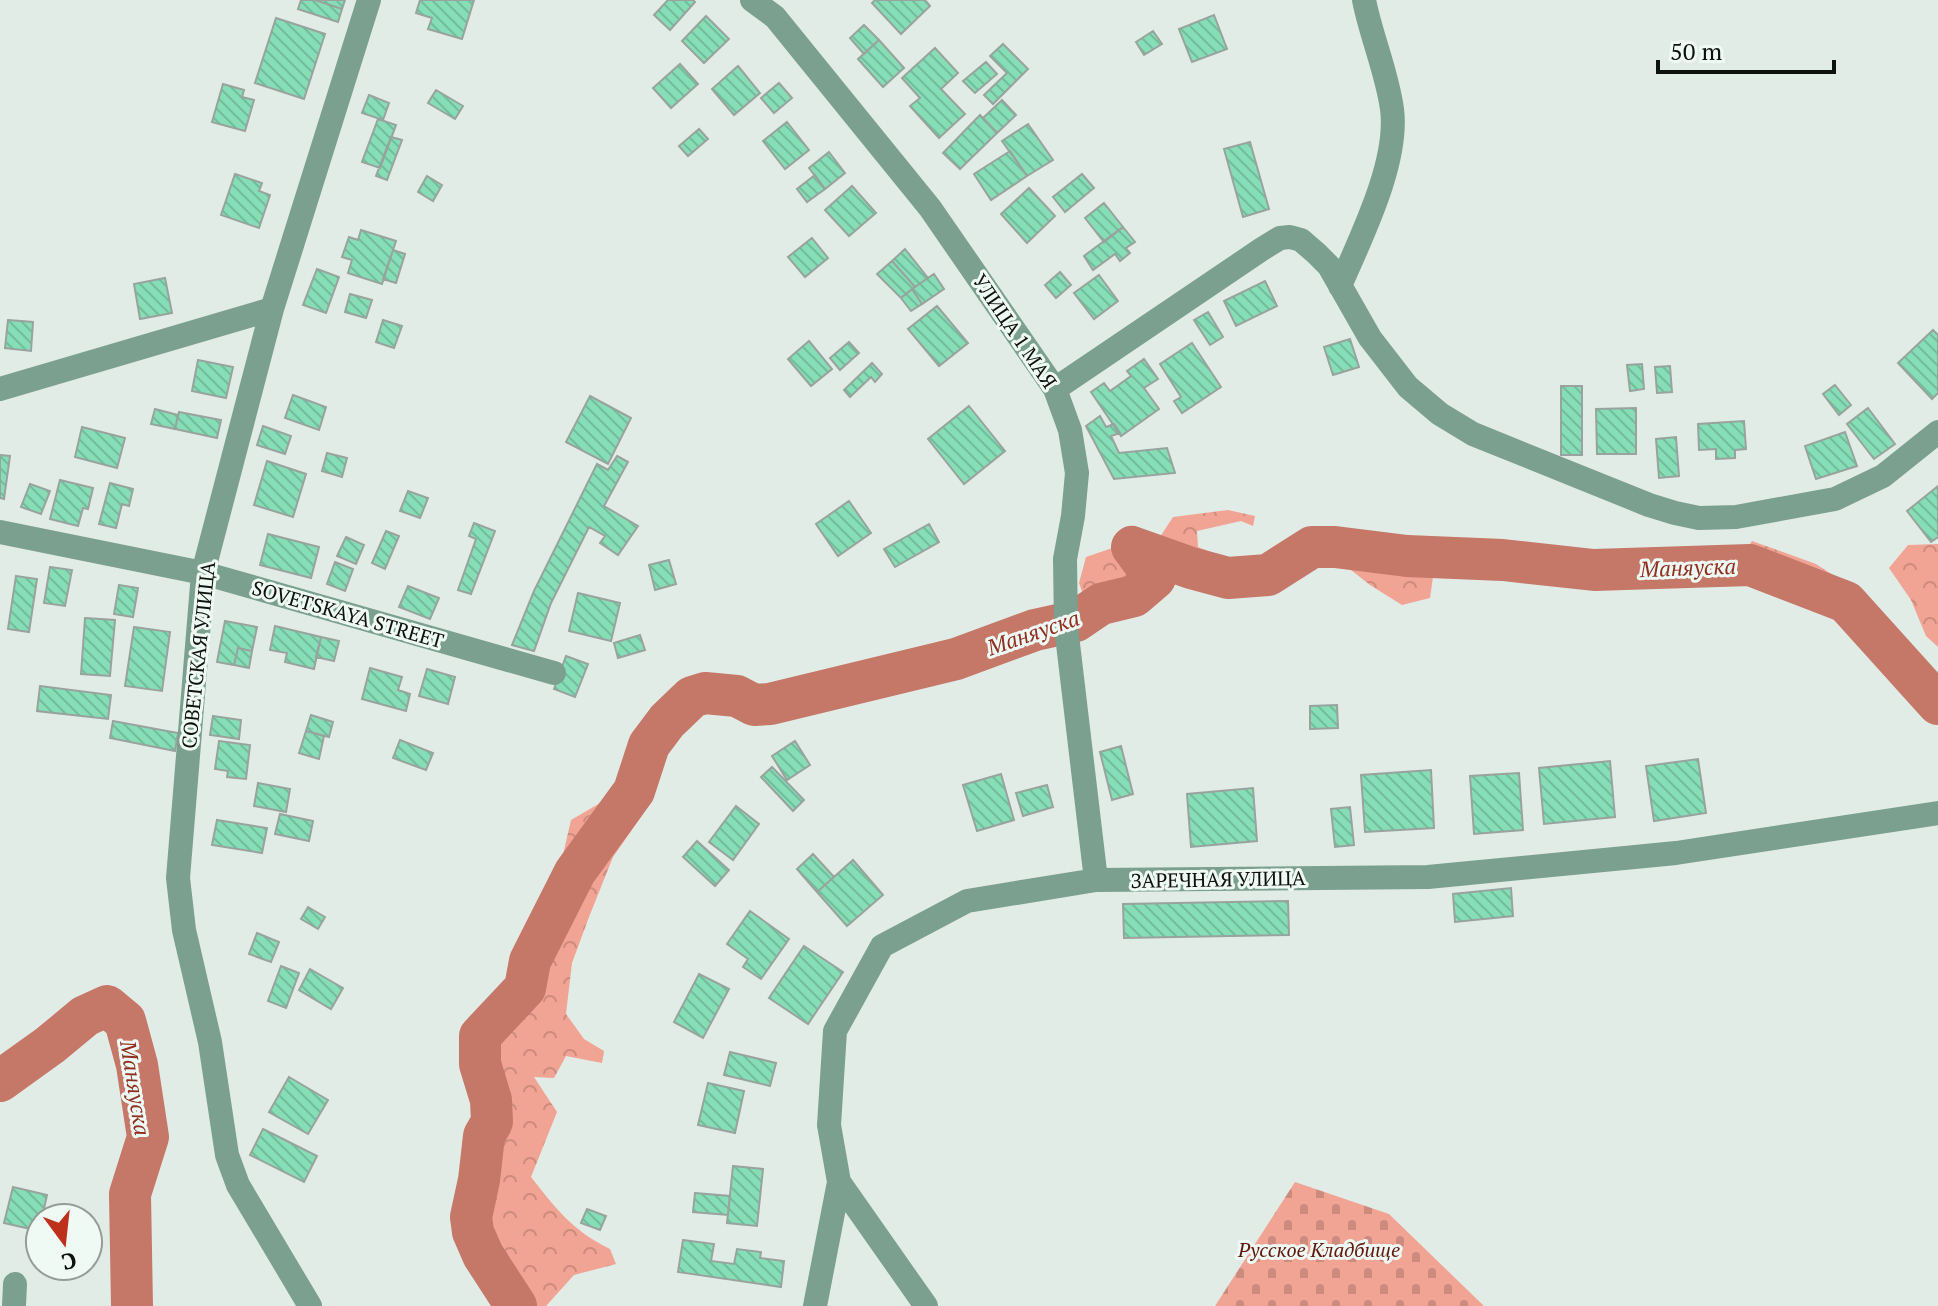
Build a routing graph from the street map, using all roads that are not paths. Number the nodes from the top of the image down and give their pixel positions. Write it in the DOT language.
graph roads {
  1 [pos="369,0"];
  2 [pos="752,0"];
  3 [pos="1364,0"];
  4 [pos="1340,286"];
  5 [pos="272,309"];
  6 [pos="0,389"];
  7 [pos="1055,389"];
  8 [pos="1938,432"];
  9 [pos="0,532"];
  10 [pos="203,573"];
  11 [pos="554,673"];
  12 [pos="1938,813"];
  13 [pos="1096,880"];
  14 [pos="839,1182"];
  15 [pos="310,1306"];
  16 [pos="815,1306"];
  17 [pos="926,1306"];
  1 -- 5 [label="street, СОВЕТСКАЯ УЛИЦА"];
  2 -- 7 [label="street, УЛИЦА 1 МАЯ"];
  3 -- 4 [label="street"];
  4 -- 7 [label="street"];
  4 -- 8 [label="street"];
  5 -- 6 [label="street"];
  5 -- 10 [label="street, СОВЕТСКАЯ УЛИЦА"];
  7 -- 13 [label="street, УЛИЦА 1 МАЯ"];
  9 -- 10 [label="street, SOVETSKAYA STREET"];
  10 -- 11 [label="street, SOVETSKAYA STREET"];
  10 -- 15 [label="street, СОВЕТСКАЯ УЛИЦА"];
  12 -- 13 [label="street, ЗАРЕЧНАЯ УЛИЦА"];
  13 -- 14 [label="street, ЗАРЕЧНАЯ УЛИЦА"];
  14 -- 16 [label="street, ЗАРЕЧНАЯ УЛИЦА"];
  14 -- 17 [label="street"];
}
